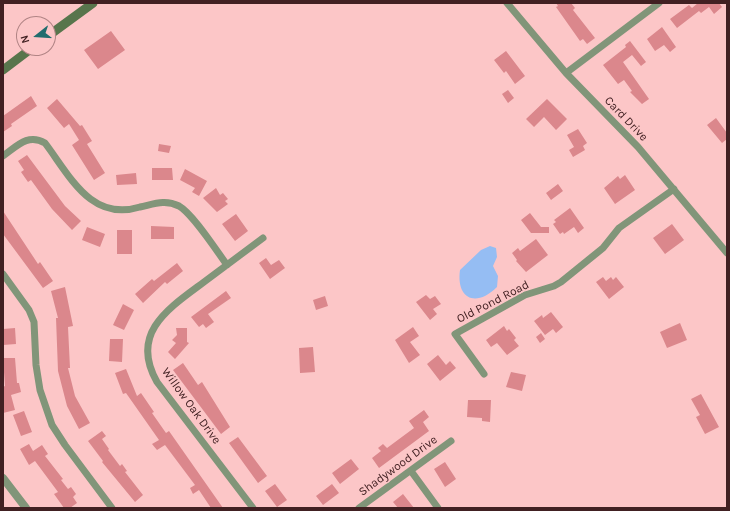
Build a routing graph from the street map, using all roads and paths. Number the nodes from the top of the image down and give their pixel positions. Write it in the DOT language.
graph roads {
  1 [pos="94,3"];
  2 [pos="507,3"];
  3 [pos="659,3"];
  4 [pos="56,30"];
  5 [pos="21,56"];
  6 [pos="3,70"];
  7 [pos="566,73"];
  8 [pos="3,156"];
  9 [pos="674,189"];
  10 [pos="263,238"];
  11 [pos="727,253"];
  12 [pos="227,265"];
  13 [pos="3,274"];
  14 [pos="484,374"];
  15 [pos="451,441"];
  16 [pos="411,470"];
  17 [pos="3,478"];
  18 [pos="26,508"];
  19 [pos="112,508"];
  20 [pos="253,508"];
  21 [pos="359,508"];
  22 [pos="438,508"];
  1 -- 4 [label="main road"];
  2 -- 7 [label="street, Card Drive"];
  3 -- 7 [label="street"];
  5 -- 6 [label="main road"];
  7 -- 9 [label="street, Card Drive"];
  8 -- 12 [label="street"];
  9 -- 11 [label="street, Card Drive"];
  9 -- 14 [label="street, Old Pond Road"];
  10 -- 12 [label="street, Willow Oak Drive"];
  12 -- 20 [label="street, Willow Oak Drive"];
  13 -- 19 [label="street"];
  15 -- 16 [label="street, Shadywood Drive"];
  16 -- 21 [label="street, Shadywood Drive"];
  16 -- 22 [label="street"];
  17 -- 18 [label="street"];
}
